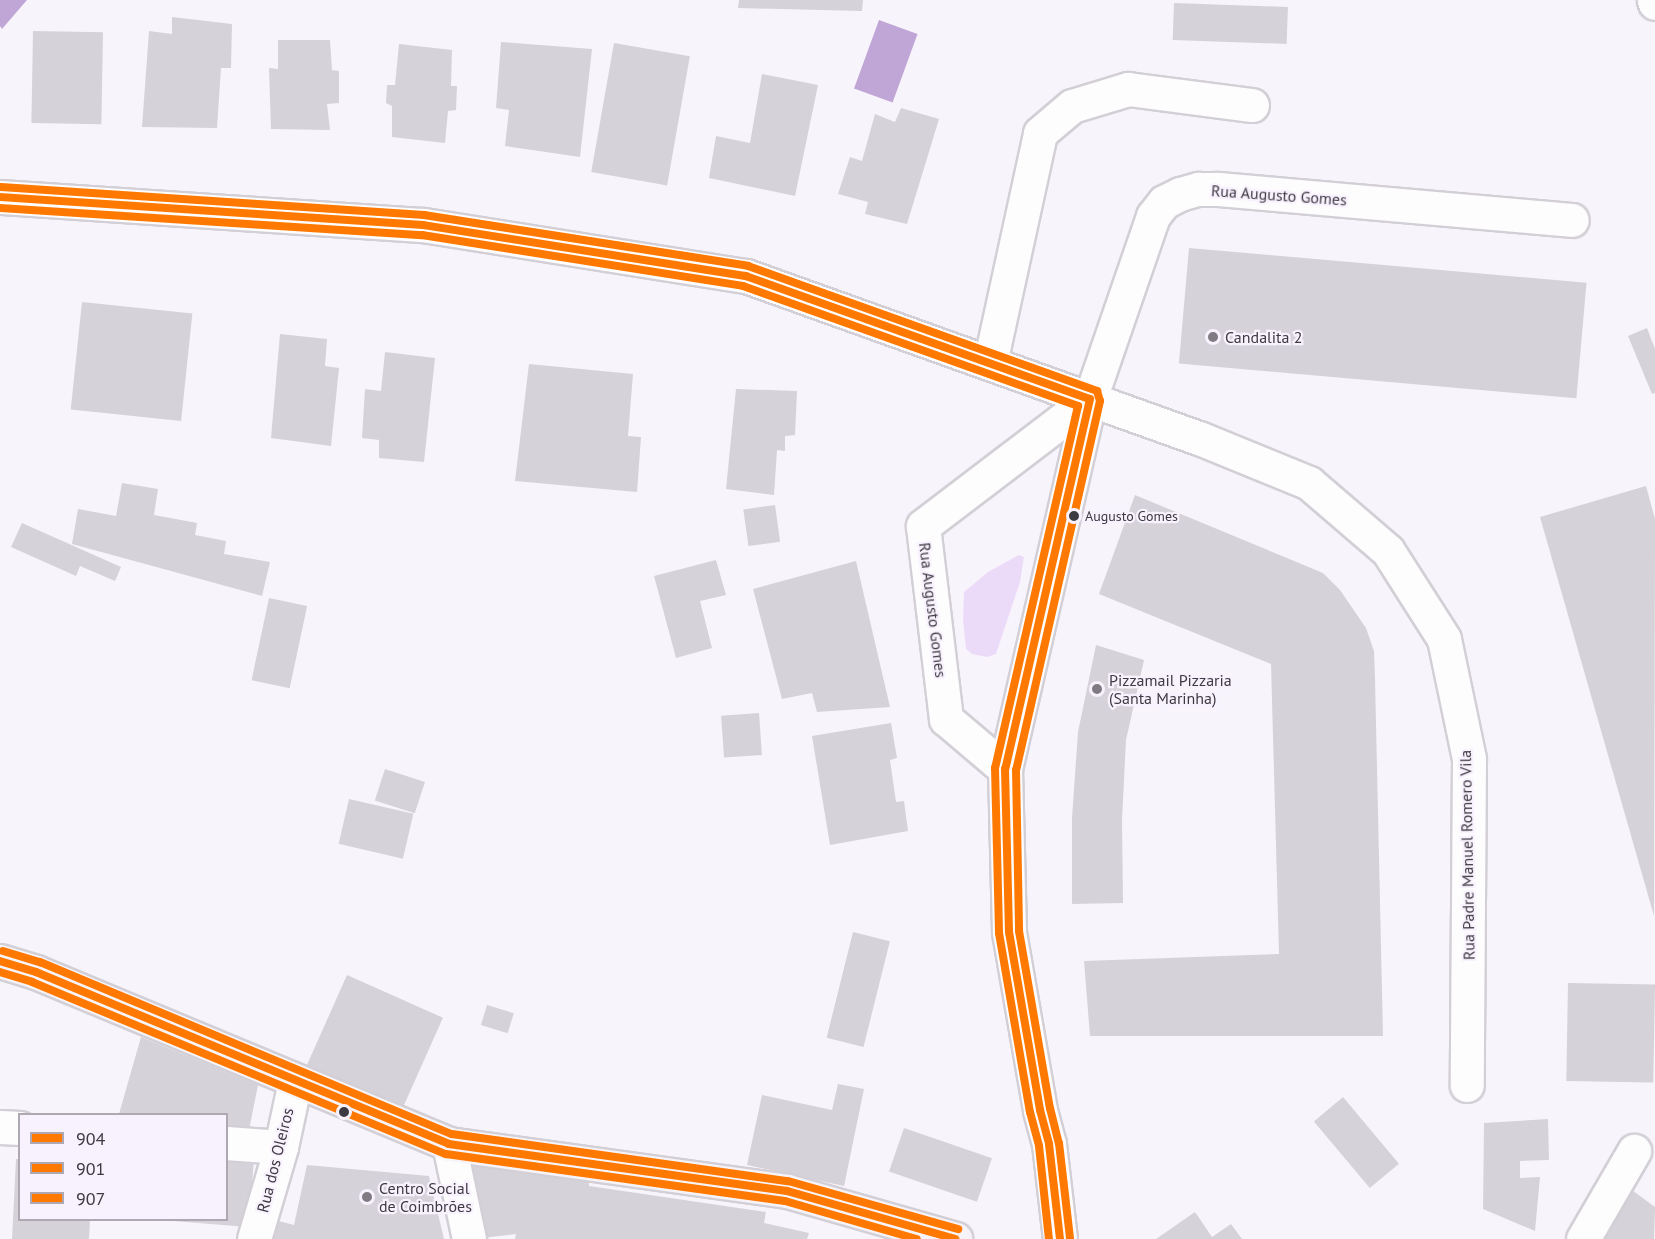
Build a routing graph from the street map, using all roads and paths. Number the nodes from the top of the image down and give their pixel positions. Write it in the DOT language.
graph roads {
  1 [pos="1252,105"];
  2 [pos="0,197"];
  3 [pos="1572,220"];
  4 [pos="990,363"];
  5 [pos="1090,399"];
  6 [pos="1005,769"];
  7 [pos="0,961"];
  8 [pos="295,1082"];
  9 [pos="1467,1085"];
  10 [pos="0,1127"];
  11 [pos="18,1128"];
  12 [pos="228,1143"];
  13 [pos="448,1144"];
  14 [pos="281,1147"];
  15 [pos="1634,1151"];
  16 [pos="254,1239"];
  17 [pos="469,1239"];
  18 [pos="955,1239"];
  19 [pos="1060,1239"];
  20 [pos="1583,1239"];
  1 -- 4 [label="street"];
  2 -- 4 [label="street, Rua Padre Manuel Romero Vila"];
  3 -- 5 [label="street, Rua Augusto Gomes"];
  4 -- 5 [label="street, Rua Padre Manuel Romero Vila"];
  5 -- 6 [label="street, Rua Augusto Gomes"];
  5 -- 6 [label="street, Rua Augusto Gomes"];
  5 -- 9 [label="street, Rua Padre Manuel Romero Vila"];
  6 -- 19 [label="street, Rua Augusto Gomes"];
  7 -- 8 [label="main road"];
  8 -- 13 [label="main road"];
  8 -- 14 [label="street, Rua dos Oleiros"];
  10 -- 11 [label="street"];
  12 -- 14 [label="street"];
  13 -- 17 [label="street"];
  13 -- 18 [label="main road"];
  14 -- 16 [label="street, Rua dos Oleiros"];
  15 -- 20 [label="street"];
}
